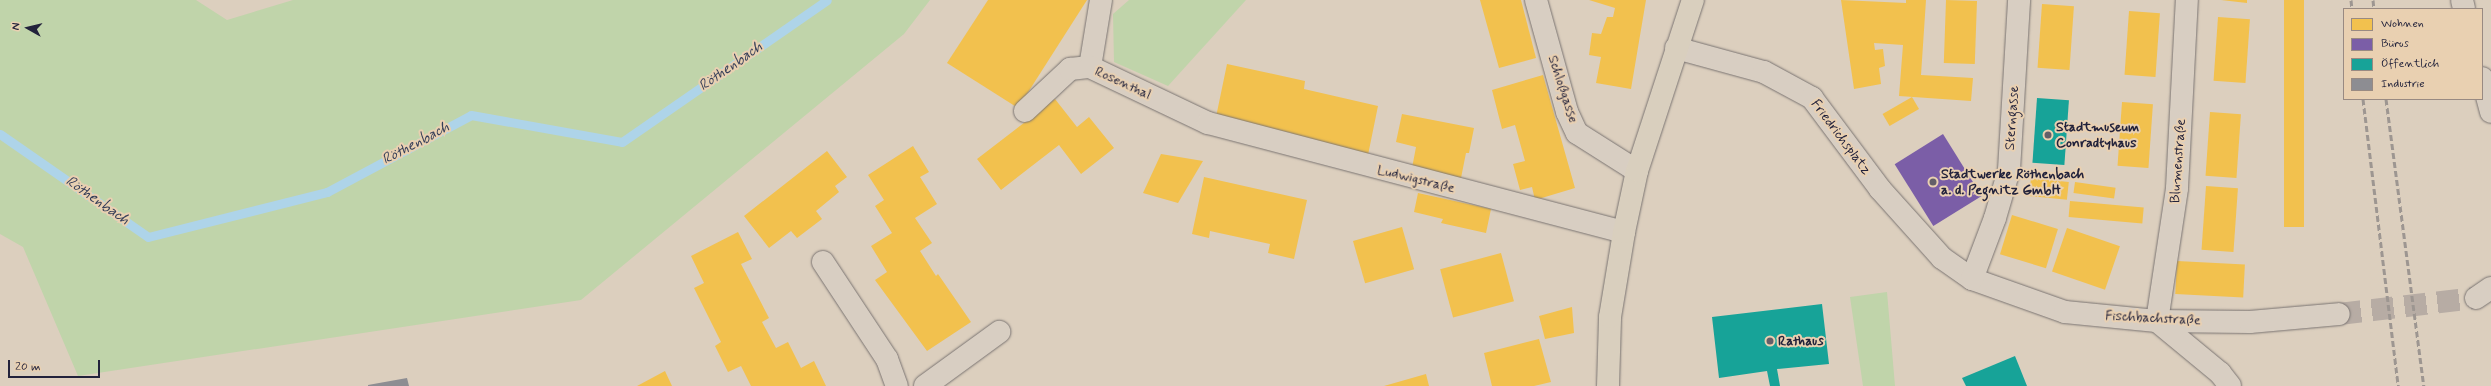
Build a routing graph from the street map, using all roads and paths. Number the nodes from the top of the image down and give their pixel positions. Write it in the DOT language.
graph roads {
  1 [pos="1102,0"];
  2 [pos="1536,0"];
  3 [pos="1693,0"];
  4 [pos="2019,0"];
  5 [pos="2187,0"];
  6 [pos="1676,48"];
  7 [pos="1090,67"];
  8 [pos="2483,82"];
  9 [pos="1025,111"];
  10 [pos="2491,112"];
  11 [pos="1208,123"];
  12 [pos="1637,171"];
  13 [pos="1624,232"];
  14 [pos="823,262"];
  15 [pos="1972,279"];
  16 [pos="2339,314"];
  17 [pos="2156,321"];
  18 [pos="1000,332"];
  19 [pos="897,386"];
  20 [pos="925,386"];
  21 [pos="1607,386"];
  22 [pos="2230,386"];
  1 -- 7 [label="street"];
  2 -- 12 [label="street, Schloßgasse"];
  3 -- 6 [label="main road"];
  4 -- 15 [label="street, Sterngasse"];
  5 -- 17 [label="street, Blumenstraße"];
  6 -- 12 [label="main road"];
  6 -- 15 [label="street, Friedrichsplatz"];
  7 -- 9 [label="street, Rosenthal"];
  7 -- 11 [label="street, Rosenthal"];
  8 -- 10 [label="street"];
  11 -- 13 [label="street, Ludwigstraße"];
  12 -- 13 [label="main road"];
  13 -- 21 [label="main road"];
  14 -- 19 [label="street"];
  15 -- 17 [label="street, Fischbachstraße"];
  16 -- 17 [label="street, Fischbachstraße"];
  17 -- 22 [label="street"];
  18 -- 20 [label="street"];
}
